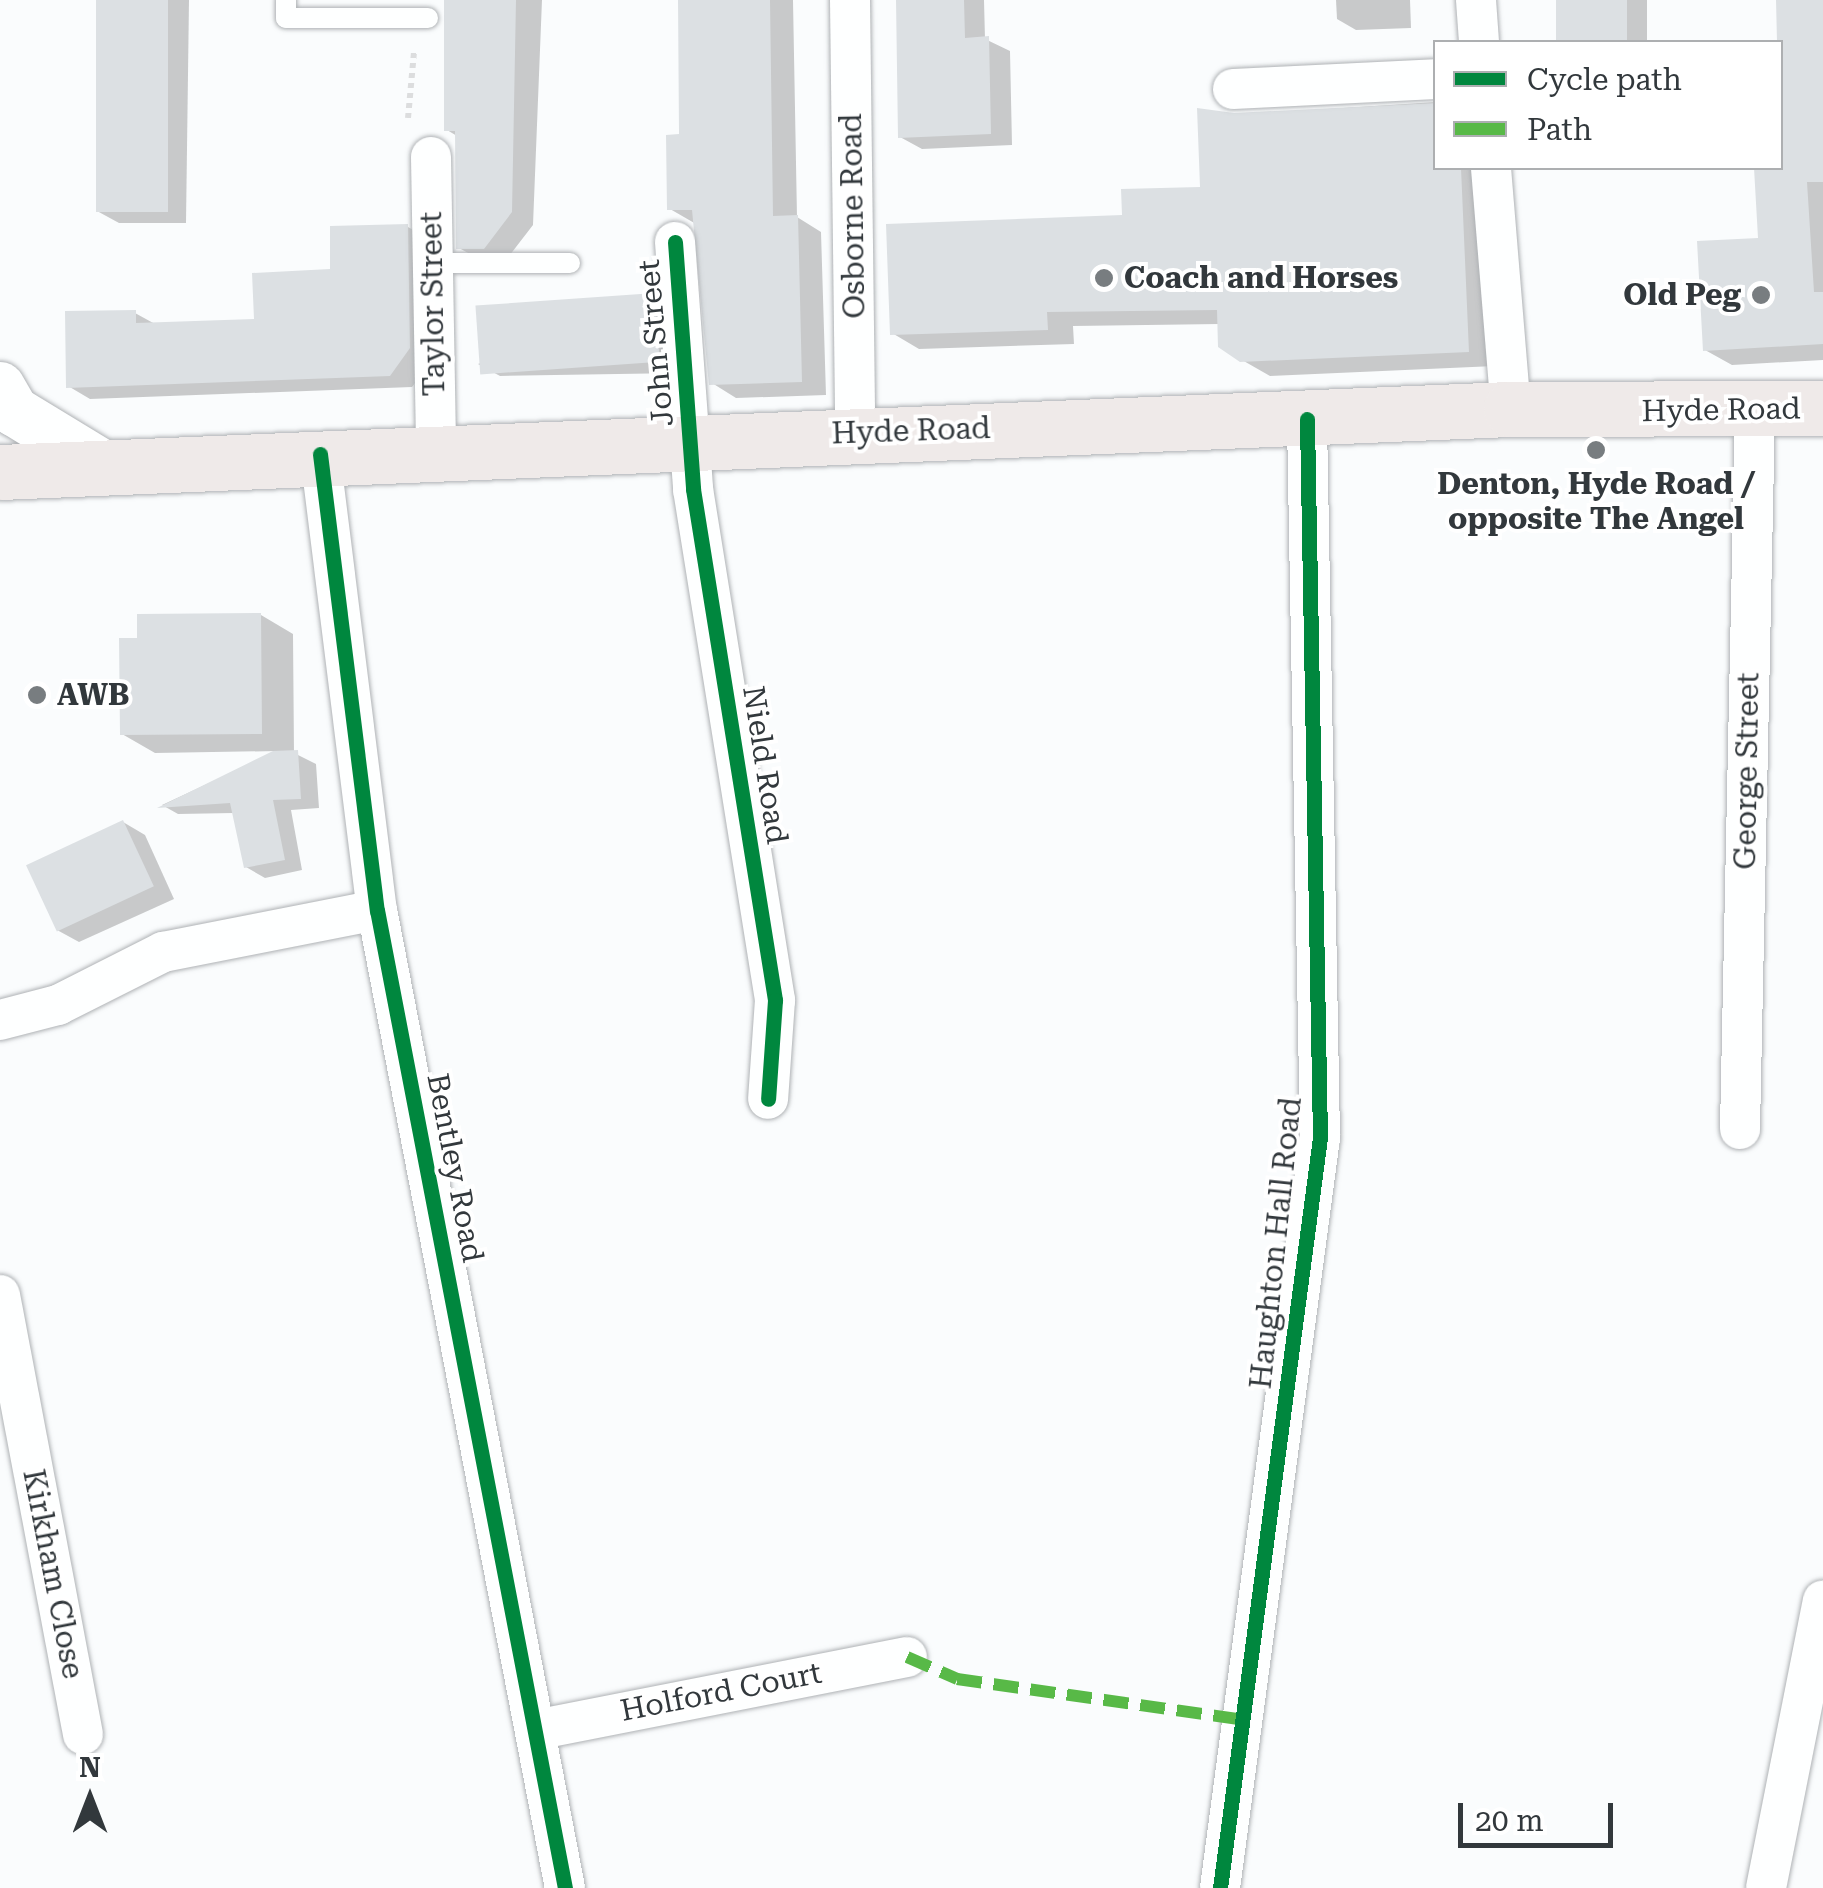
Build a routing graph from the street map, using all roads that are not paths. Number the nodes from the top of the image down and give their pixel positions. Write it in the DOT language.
graph roads {
  1 [pos="286,0"];
  2 [pos="850,0"];
  3 [pos="1476,0"];
  4 [pos="428,18"];
  5 [pos="1479,40"];
  6 [pos="1433,79"];
  7 [pos="1233,89"];
  8 [pos="431,158"];
  9 [pos="1491,170"];
  10 [pos="675,242"];
  11 [pos="570,262"];
  12 [pos="432,264"];
  13 [pos="0,387"];
  14 [pos="1823,408"];
  15 [pos="1510,410"];
  16 [pos="1755,413"];
  17 [pos="1307,419"];
  18 [pos="855,433"];
  19 [pos="691,439"];
  20 [pos="436,451"];
  21 [pos="320,454"];
  22 [pos="104,466"];
  23 [pos="0,472"];
  24 [pos="377,910"];
  25 [pos="0,1020"];
  26 [pos="768,1099"];
  27 [pos="1740,1129"];
  28 [pos="0,1296"];
  29 [pos="1823,1602"];
  30 [pos="907,1657"];
  31 [pos="535,1730"];
  32 [pos="84,1734"];
  33 [pos="565,1888"];
  34 [pos="1220,1888"];
  35 [pos="1766,1888"];
  1 -- 4 [label="lane"];
  2 -- 18 [label="street, Osborne Road"];
  3 -- 5 [label="street"];
  6 -- 7 [label="street"];
  8 -- 12 [label="street, Taylor Street"];
  9 -- 15 [label="street"];
  10 -- 19 [label="street, John Street"];
  11 -- 12 [label="lane"];
  12 -- 20 [label="street, Taylor Street"];
  13 -- 22 [label="street"];
  14 -- 16 [label="main road, Hyde Road"];
  15 -- 16 [label="main road, Hyde Road"];
  15 -- 17 [label="main road, Hyde Road"];
  16 -- 27 [label="street, George Street"];
  17 -- 18 [label="main road, Hyde Road"];
  17 -- 34 [label="street, Haughton Hall Road"];
  18 -- 19 [label="main road, Hyde Road"];
  19 -- 20 [label="main road, Hyde Road"];
  19 -- 26 [label="street, Nield Road"];
  20 -- 21 [label="main road, Hyde Road"];
  21 -- 22 [label="main road, Hyde Road"];
  21 -- 24 [label="street, Bentley Road"];
  22 -- 23 [label="main road, Hyde Road"];
  24 -- 25 [label="street"];
  24 -- 31 [label="street, Bentley Road"];
  28 -- 32 [label="street, Kirkham Close"];
  29 -- 35 [label="street"];
  30 -- 31 [label="street, Holford Court"];
  31 -- 33 [label="street, Bentley Road"];
}
